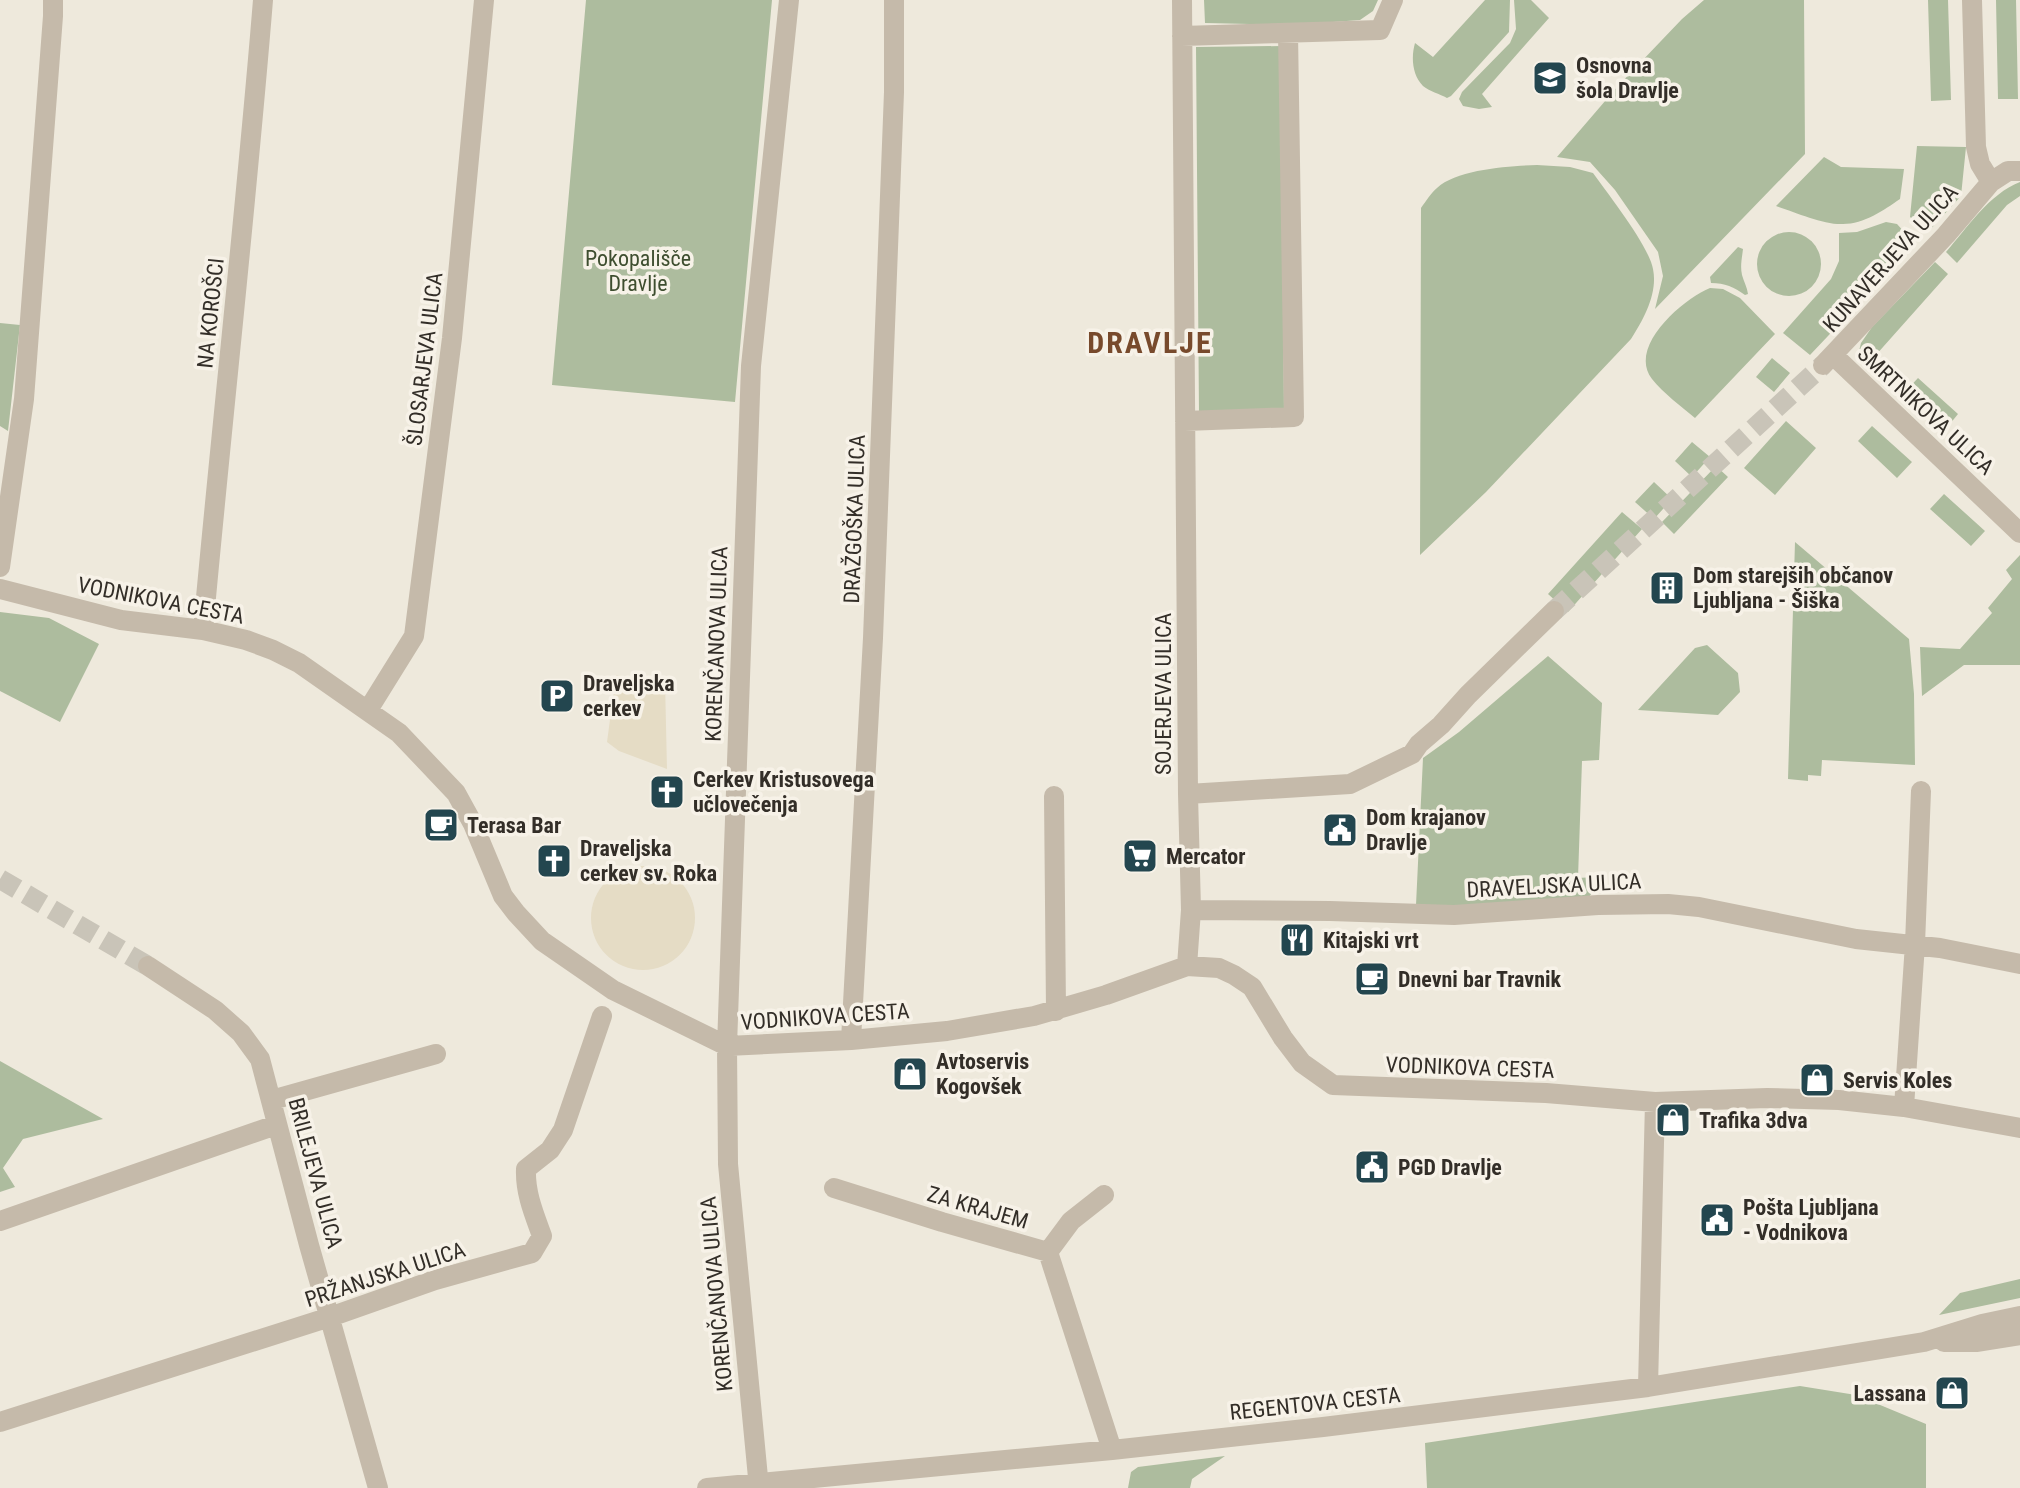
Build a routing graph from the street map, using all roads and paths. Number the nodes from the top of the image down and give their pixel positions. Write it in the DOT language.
graph roads {
  1 [pos="53,0"];
  2 [pos="263,0"];
  3 [pos="484,0"];
  4 [pos="789,0"];
  5 [pos="894,0"];
  6 [pos="1182,0"];
  7 [pos="1393,0"];
  8 [pos="1972,0"];
  9 [pos="1288,33"];
  10 [pos="1182,36"];
  11 [pos="2020,171"];
  12 [pos="1991,182"];
  13 [pos="1828,360"];
  14 [pos="1185,421"];
  15 [pos="2020,533"];
  16 [pos="0,567"];
  17 [pos="0,589"];
  18 [pos="1554,611"];
  19 [pos="203,630"];
  20 [pos="368,710"];
  21 [pos="1921,791"];
  22 [pos="1188,794"];
  23 [pos="1054,796"];
  24 [pos="1191,910"];
  25 [pos="1915,944"];
  26 [pos="2020,964"];
  27 [pos="148,966"];
  28 [pos="1187,966"];
  29 [pos="1056,1011"];
  30 [pos="602,1016"];
  31 [pos="851,1040"];
  32 [pos="727,1046"];
  33 [pos="436,1054"];
  34 [pos="272,1100"];
  35 [pos="1655,1102"];
  36 [pos="1904,1107"];
  37 [pos="276,1125"];
  38 [pos="2020,1128"];
  39 [pos="834,1188"];
  40 [pos="1104,1195"];
  41 [pos="0,1221"];
  42 [pos="1048,1252"];
  43 [pos="2020,1316"];
  44 [pos="330,1317"];
  45 [pos="2020,1335"];
  46 [pos="1924,1342"];
  47 [pos="1648,1387"];
  48 [pos="0,1422"];
  49 [pos="1112,1450"];
  50 [pos="759,1485"];
  51 [pos="378,1488"];
  52 [pos="707,1488"];
  1 -- 16 [label="street"];
  2 -- 19 [label="street, NA KOROŠCI"];
  3 -- 20 [label="street, ŠLOSARJEVA ULICA"];
  4 -- 32 [label="street, KORENČANOVA ULICA"];
  5 -- 31 [label="street, DRAŽGOŠKA ULICA"];
  6 -- 10 [label="street, SOJERJEVA ULICA"];
  7 -- 9 [label="street"];
  8 -- 12 [label="street, KUNAVERJEVA ULICA"];
  9 -- 10 [label="street"];
  9 -- 14 [label="street"];
  10 -- 14 [label="street, SOJERJEVA ULICA"];
  11 -- 12 [label="street, KUNAVERJEVA ULICA"];
  12 -- 13 [label="street, KUNAVERJEVA ULICA"];
  13 -- 15 [label="street, SMRTNIKOVA ULICA"];
  14 -- 22 [label="street, SOJERJEVA ULICA"];
  17 -- 19 [label="street, VODNIKOVA CESTA"];
  18 -- 22 [label="street"];
  19 -- 20 [label="street, VODNIKOVA CESTA"];
  20 -- 32 [label="street, VODNIKOVA CESTA"];
  21 -- 25 [label="street"];
  22 -- 24 [label="street, SOJERJEVA ULICA"];
  23 -- 29 [label="street"];
  24 -- 25 [label="street, DRAVELJSKA ULICA"];
  24 -- 28 [label="street, SOJERJEVA ULICA"];
  25 -- 26 [label="street, DRAVELJSKA ULICA"];
  25 -- 36 [label="street"];
  27 -- 34 [label="street, BRILEJEVA ULICA"];
  28 -- 29 [label="street, VODNIKOVA CESTA"];
  28 -- 35 [label="street, VODNIKOVA CESTA"];
  29 -- 31 [label="street, VODNIKOVA CESTA"];
  30 -- 44 [label="street, PRŽANJSKA ULICA"];
  31 -- 32 [label="street, VODNIKOVA CESTA"];
  32 -- 50 [label="street, KORENČANOVA ULICA"];
  33 -- 34 [label="street"];
  34 -- 37 [label="street, BRILEJEVA ULICA"];
  35 -- 36 [label="street, VODNIKOVA CESTA"];
  35 -- 47 [label="street"];
  36 -- 38 [label="street, VODNIKOVA CESTA"];
  37 -- 41 [label="street"];
  37 -- 44 [label="street, BRILEJEVA ULICA"];
  39 -- 42 [label="street, ZA KRAJEM"];
  40 -- 42 [label="street"];
  42 -- 49 [label="street, ZA KRAJEM"];
  43 -- 46 [label="street, REGENTOVA CESTA"];
  44 -- 48 [label="street, PRŽANJSKA ULICA"];
  44 -- 51 [label="street, BRILEJEVA ULICA"];
  45 -- 46 [label="street, REGENTOVA CESTA"];
  46 -- 47 [label="street, REGENTOVA CESTA"];
  47 -- 49 [label="street, REGENTOVA CESTA"];
  49 -- 50 [label="street, REGENTOVA CESTA"];
  50 -- 52 [label="street, REGENTOVA CESTA"];
}
